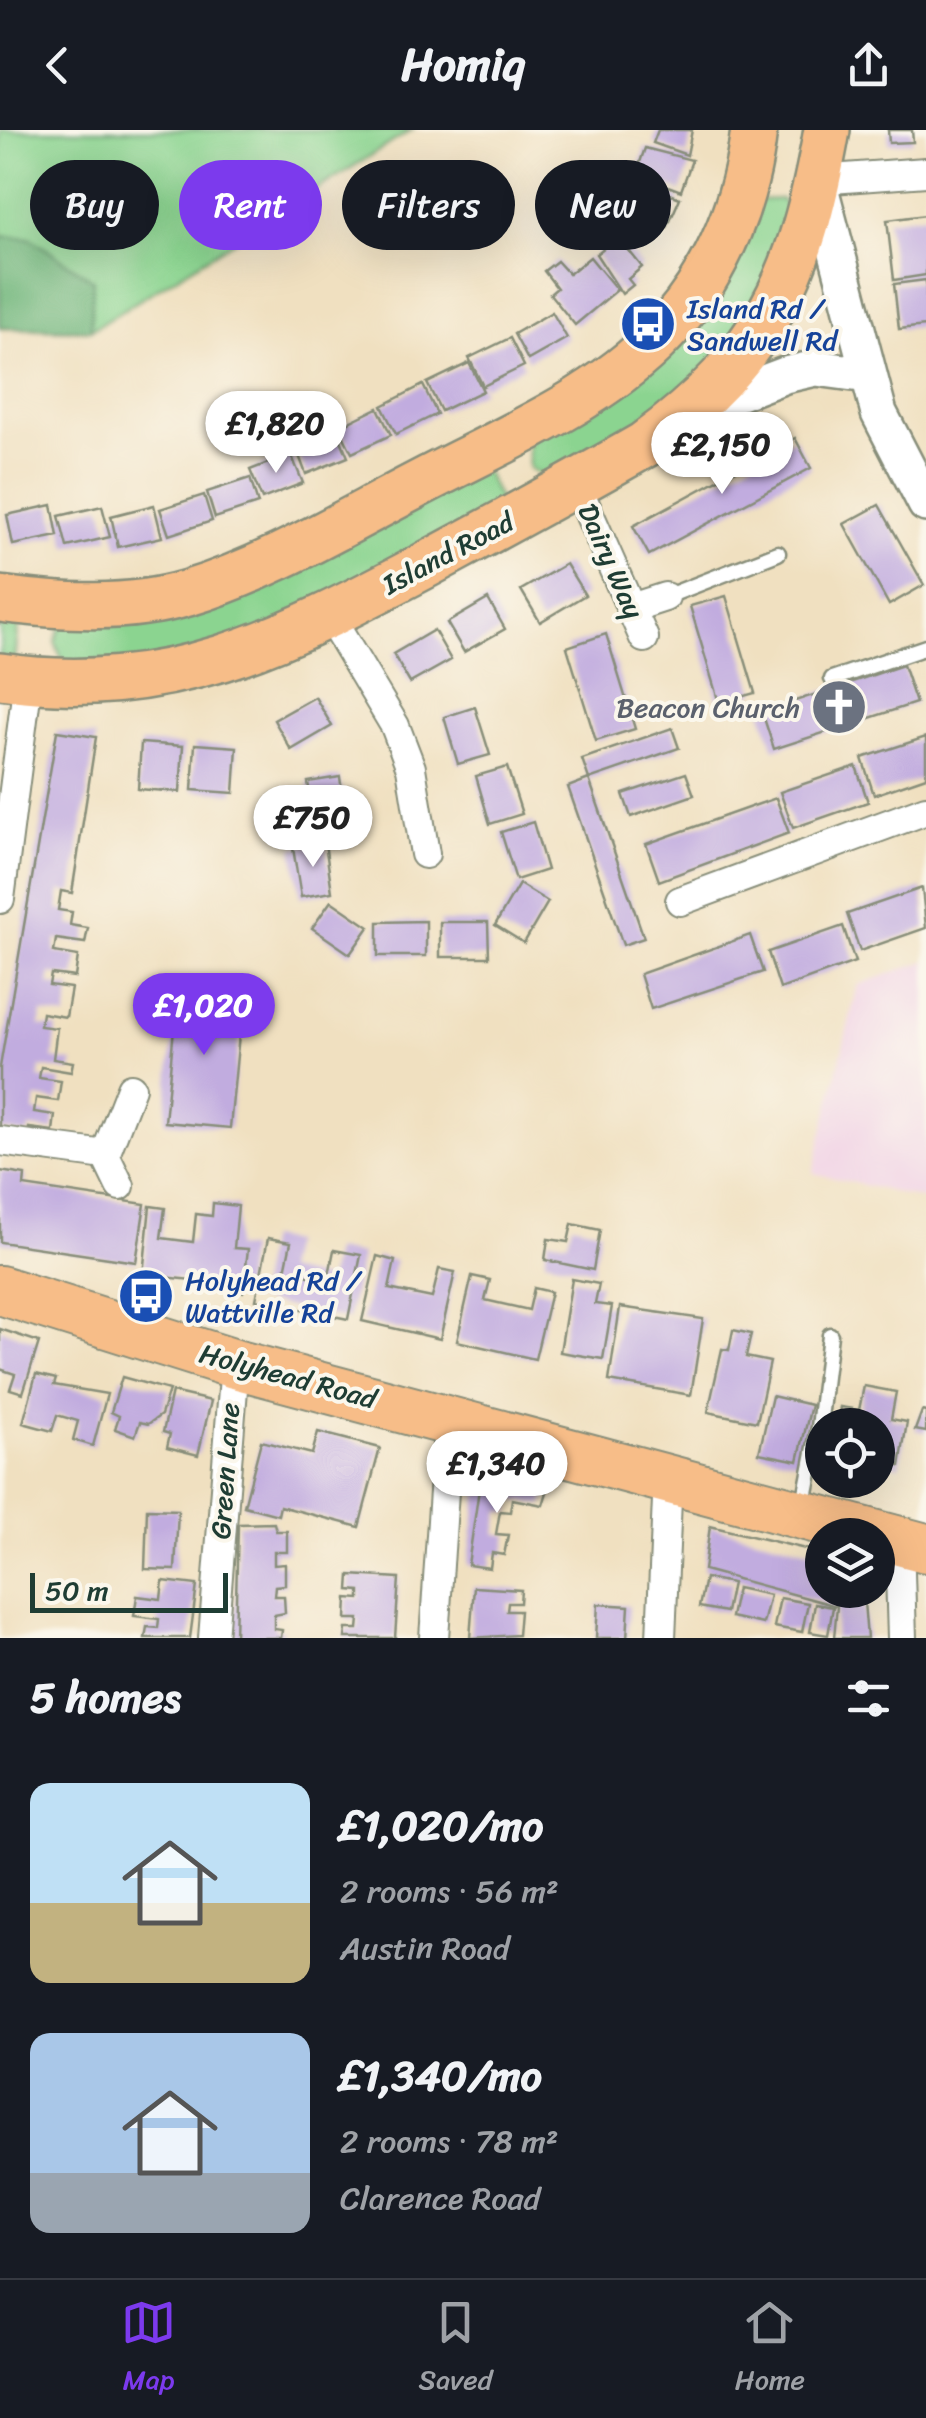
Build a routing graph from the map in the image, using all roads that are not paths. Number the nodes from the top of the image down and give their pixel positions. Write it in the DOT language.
graph roads {
  1 [pos="828,130"];
  2 [pos="752,148"];
  3 [pos="926,172"];
  4 [pos="818,180"];
  5 [pos="868,375"];
  6 [pos="690,411"];
  7 [pos="498,442"];
  8 [pos="576,484"];
  9 [pos="926,504"];
  10 [pos="532,508"];
  11 [pos="778,553"];
  12 [pos="665,597"];
  13 [pos="19,602"];
  14 [pos="631,608"];
  15 [pos="328,616"];
  16 [pos="644,638"];
  17 [pos="926,647"];
  18 [pos="14,678"];
  19 [pos="832,679"];
  20 [pos="926,810"];
  21 [pos="425,854"];
  22 [pos="0,899"];
  23 [pos="680,901"];
  24 [pos="131,1088"];
  25 [pos="0,1142"];
  26 [pos="105,1155"];
  27 [pos="120,1186"];
  28 [pos="0,1290"];
  29 [pos="830,1335"];
  30 [pos="234,1364"];
  31 [pos="449,1418"];
  32 [pos="668,1476"];
  33 [pos="802,1513"];
  34 [pos="912,1544"];
  35 [pos="214,1638"];
  36 [pos="434,1638"];
  37 [pos="661,1638"];
  38 [pos="902,1638"];
  1 -- 4 [label="main road, Island Road"];
  2 -- 4 [label="main road"];
  2 -- 7 [label="main road"];
  3 -- 4 [label="street"];
  4 -- 5 [label="street"];
  4 -- 6 [label="main road, Island Road"];
  5 -- 6 [label="street"];
  5 -- 9 [label="street"];
  6 -- 8 [label="main road, Island Road"];
  7 -- 10 [label="main road"];
  7 -- 13 [label="main road"];
  8 -- 10 [label="main road, Island Road"];
  8 -- 14 [label="street, Dairy Way"];
  10 -- 15 [label="main road, Island Road"];
  11 -- 12 [label="lane"];
  12 -- 14 [label="street"];
  13 -- 18 [label="main road"];
  14 -- 16 [label="street, Dairy Way"];
  15 -- 18 [label="main road, Island Road"];
  15 -- 21 [label="street"];
  17 -- 19 [label="lane"];
  18 -- 22 [label="street"];
  20 -- 23 [label="street"];
  24 -- 26 [label="street"];
  25 -- 26 [label="street"];
  26 -- 27 [label="street"];
  28 -- 30 [label="highway, Holyhead Road"];
  29 -- 33 [label="lane"];
  30 -- 31 [label="highway, Holyhead Road"];
  30 -- 35 [label="street, Green Lane"];
  31 -- 32 [label="highway, Holyhead Road"];
  31 -- 36 [label="street"];
  32 -- 33 [label="highway, Holyhead Road"];
  32 -- 37 [label="street"];
  33 -- 34 [label="highway, Holyhead Road"];
  34 -- 38 [label="street"];
}
